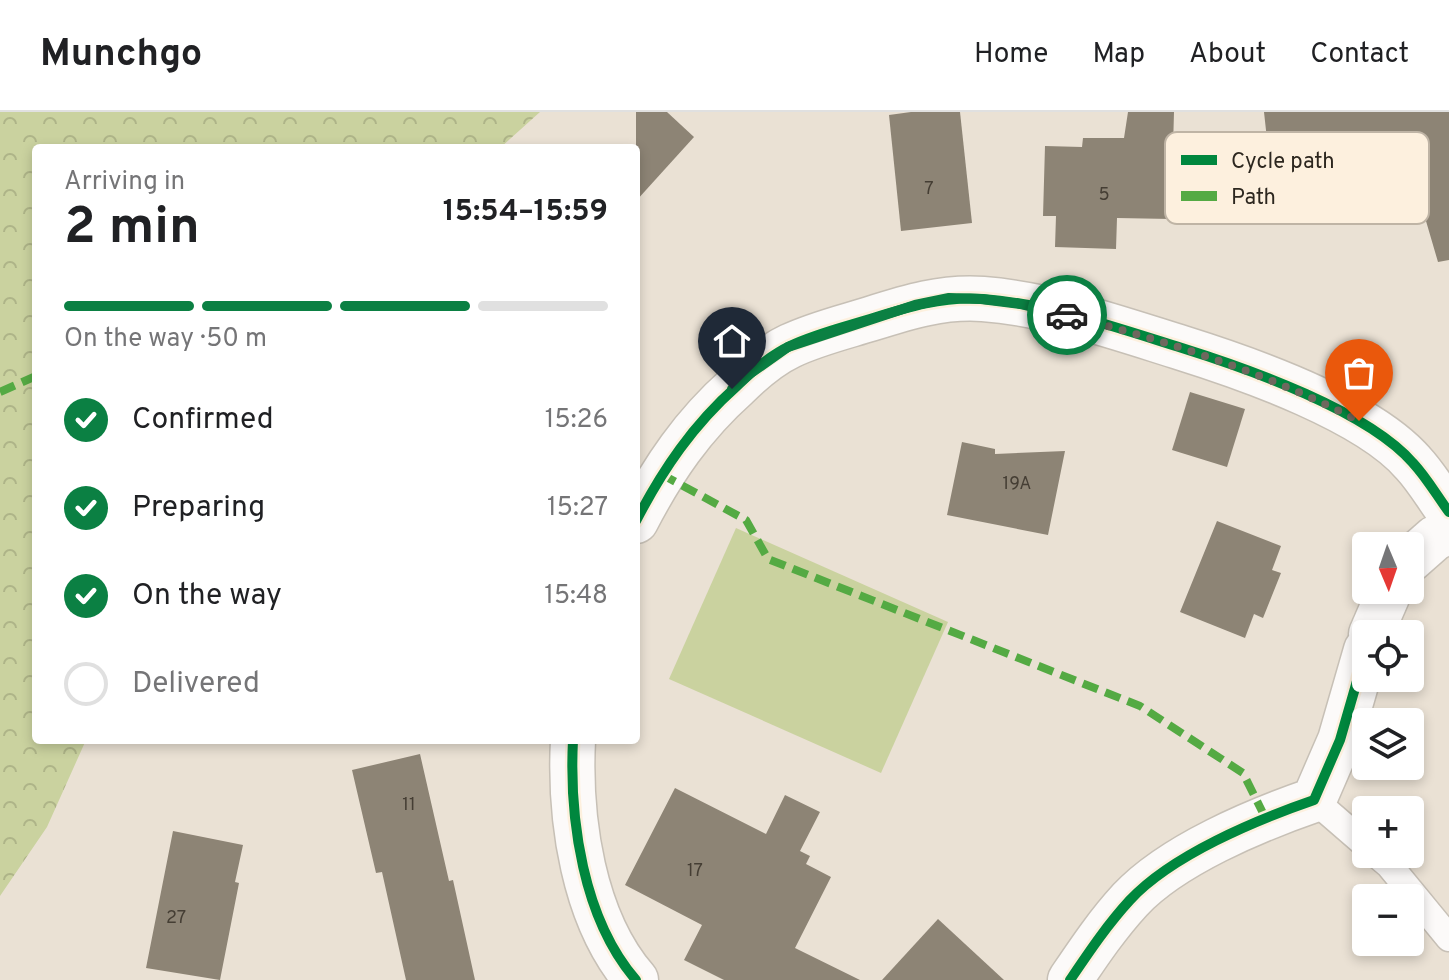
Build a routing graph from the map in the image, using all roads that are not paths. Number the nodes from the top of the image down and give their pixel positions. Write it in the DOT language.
graph roads {
  1 [pos="1449,512"];
  2 [pos="640,513"];
  3 [pos="1449,532"];
  4 [pos="1424,548"];
  5 [pos="1354,692"];
  6 [pos="573,744"];
  7 [pos="1314,800"];
  8 [pos="1352,833"];
  9 [pos="1391,868"];
  10 [pos="1449,938"];
  11 [pos="636,980"];
  12 [pos="1070,980"];
  1 -- 2 [label="street"];
  3 -- 4 [label="street"];
  5 -- 7 [label="street"];
  6 -- 11 [label="street"];
  7 -- 8 [label="lane"];
  7 -- 12 [label="street"];
  9 -- 10 [label="lane"];
}
